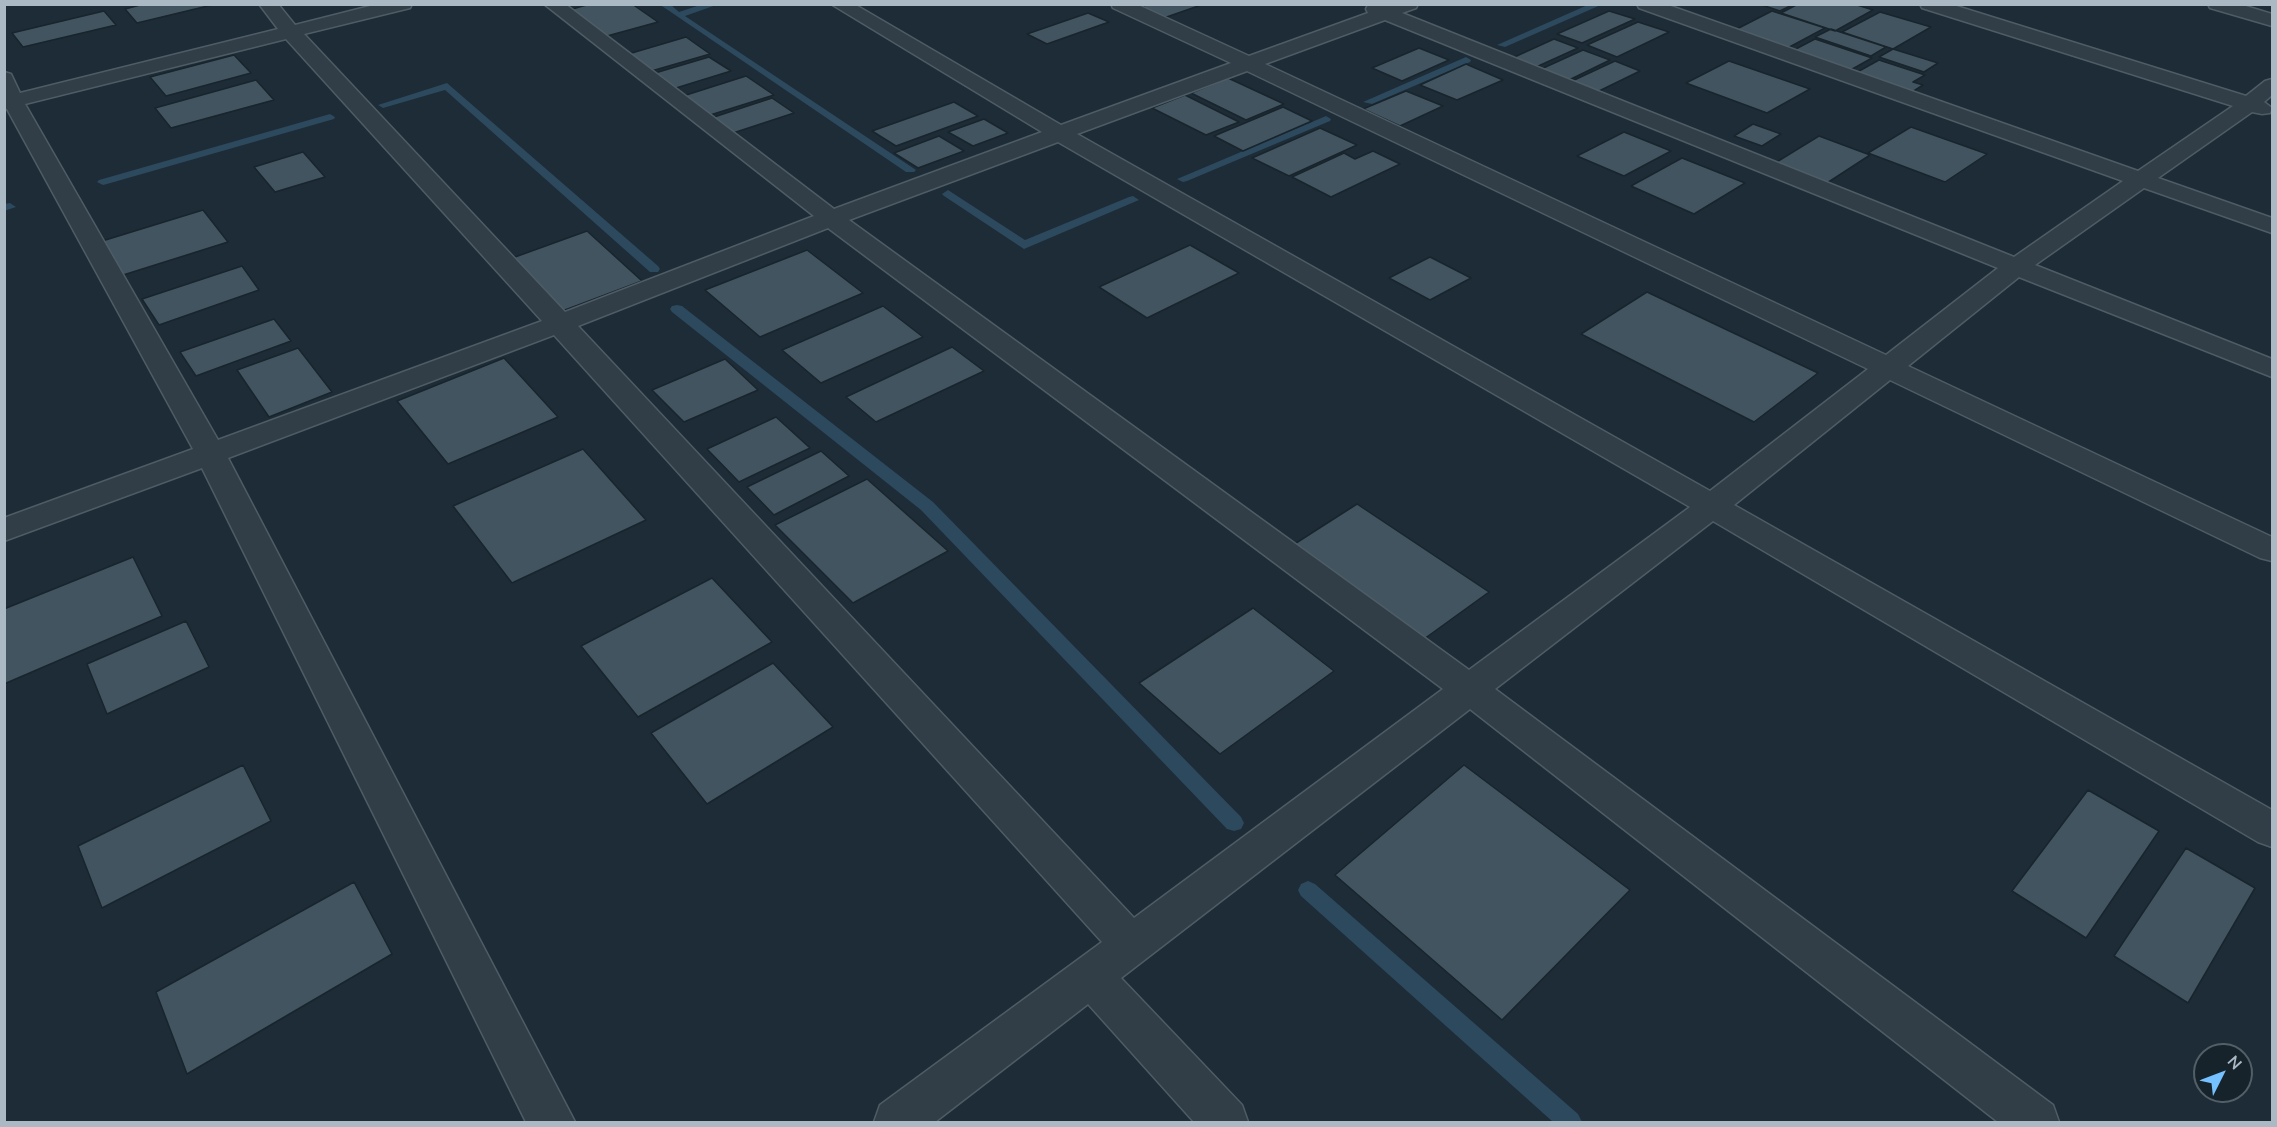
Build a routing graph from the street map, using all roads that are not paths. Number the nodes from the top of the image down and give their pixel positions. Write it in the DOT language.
graph roads {
  1 [pos="268,4"];
  2 [pos="403,4"];
  3 [pos="553,4"];
  4 [pos="840,4"];
  5 [pos="1120,4"];
  6 [pos="1646,4"];
  7 [pos="1929,4"];
  8 [pos="2217,4"];
  9 [pos="1386,7"];
  10 [pos="2272,20"];
  11 [pos="290,31"];
  12 [pos="1249,64"];
  13 [pos="7,94"];
  14 [pos="2265,100"];
  15 [pos="1060,134"];
  16 [pos="2139,179"];
  17 [pos="831,218"];
  18 [pos="2272,226"];
  19 [pos="2017,266"];
  20 [pos="562,323"];
  21 [pos="1890,368"];
  22 [pos="2272,369"];
  23 [pos="210,453"];
  24 [pos="1713,506"];
  25 [pos="4,530"];
  26 [pos="2272,550"];
  27 [pos="1468,689"];
  28 [pos="2272,830"];
  29 [pos="1133,946"];
  30 [pos="1091,977"];
  31 [pos="551,1122"];
  32 [pos="897,1122"];
  33 [pos="1226,1122"];
  34 [pos="2036,1122"];
  1 -- 11 [label="street"];
  2 -- 11 [label="street"];
  3 -- 17 [label="street"];
  4 -- 15 [label="street"];
  5 -- 12 [label="street"];
  6 -- 16 [label="street"];
  7 -- 14 [label="street"];
  8 -- 10 [label="street"];
  9 -- 12 [label="street"];
  9 -- 19 [label="street"];
  11 -- 13 [label="street"];
  11 -- 20 [label="street"];
  12 -- 15 [label="street"];
  12 -- 21 [label="street"];
  13 -- 23 [label="street"];
  14 -- 16 [label="street"];
  15 -- 17 [label="street"];
  15 -- 24 [label="street"];
  16 -- 18 [label="street"];
  16 -- 19 [label="street"];
  17 -- 20 [label="street"];
  17 -- 27 [label="street"];
  19 -- 21 [label="street"];
  19 -- 22 [label="street"];
  20 -- 23 [label="street"];
  20 -- 29 [label="street"];
  21 -- 24 [label="street"];
  21 -- 26 [label="street"];
  23 -- 25 [label="street"];
  23 -- 31 [label="street"];
  24 -- 27 [label="street"];
  24 -- 28 [label="street"];
  27 -- 29 [label="street"];
  27 -- 34 [label="street"];
  29 -- 30 [label="street"];
  30 -- 32 [label="street"];
  30 -- 33 [label="street"];
}
